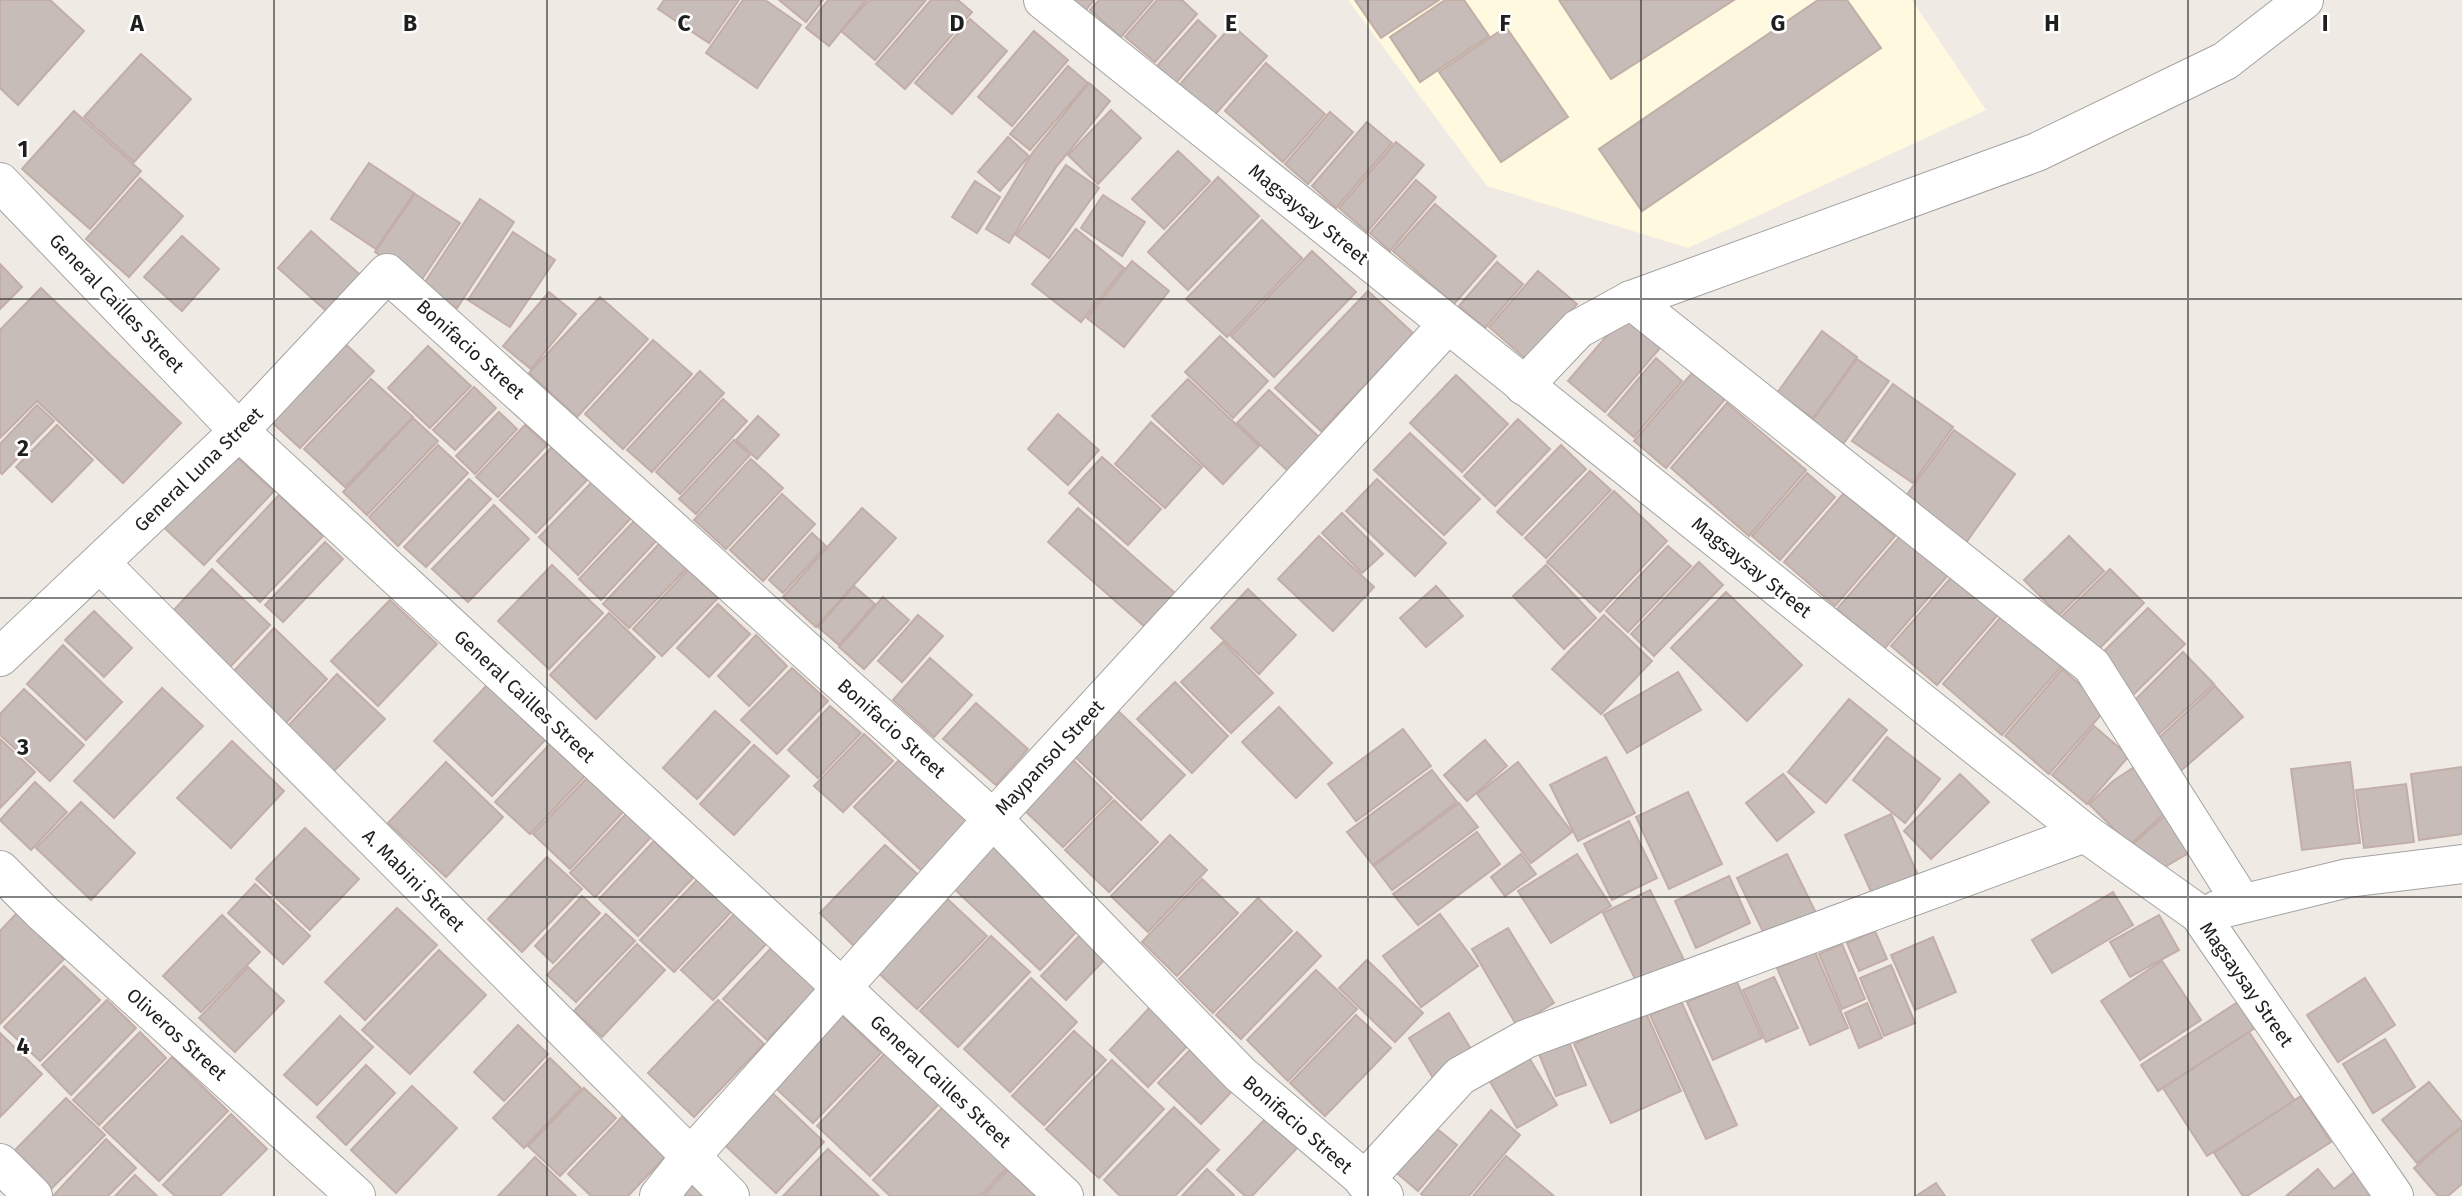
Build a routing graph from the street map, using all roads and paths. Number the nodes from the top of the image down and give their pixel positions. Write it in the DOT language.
graph roads {
  1 [pos="1043,0"];
  2 [pos="2304,0"];
  3 [pos="0,182"];
  4 [pos="387,273"];
  5 [pos="1631,300"];
  6 [pos="1447,325"];
  7 [pos="1524,386"];
  8 [pos="239,431"];
  9 [pos="100,563"];
  10 [pos="0,657"];
  11 [pos="993,819"];
  12 [pos="2085,833"];
  13 [pos="2462,864"];
  14 [pos="0,870"];
  15 [pos="2242,903"];
  16 [pos="2199,914"];
  17 [pos="842,988"];
  18 [pos="690,1157"];
  19 [pos="0,1163"];
  20 [pos="1374,1188"];
  21 [pos="33,1196"];
  22 [pos="356,1196"];
  23 [pos="659,1196"];
  24 [pos="730,1196"];
  25 [pos="1064,1196"];
  26 [pos="2394,1196"];
  1 -- 6 [label="street, Magsaysay Street"];
  2 -- 5 [label="street"];
  3 -- 8 [label="street, General Cailles Street"];
  4 -- 8 [label="street, General Luna Street"];
  4 -- 11 [label="street, Bonifacio Street"];
  5 -- 7 [label="street"];
  5 -- 15 [label="street"];
  6 -- 7 [label="street, Magsaysay Street"];
  6 -- 11 [label="street, Maypansol Street"];
  7 -- 12 [label="street, Magsaysay Street"];
  8 -- 9 [label="street, General Luna Street"];
  8 -- 17 [label="street, General Cailles Street"];
  9 -- 10 [label="street, General Luna Street"];
  9 -- 18 [label="street, A. Mabini Street"];
  11 -- 17 [label="street, Maypansol Street"];
  11 -- 20 [label="street, Bonifacio Street"];
  12 -- 16 [label="street, Magsaysay Street"];
  12 -- 20 [label="street"];
  13 -- 15 [label="street"];
  14 -- 22 [label="street, Oliveros Street"];
  15 -- 16 [label="street"];
  16 -- 26 [label="street, Magsaysay Street"];
  17 -- 18 [label="street, Maypansol Street"];
  17 -- 25 [label="street, General Cailles Street"];
  18 -- 23 [label="street, Maypansol Street"];
  18 -- 24 [label="street, A. Mabini Street"];
  19 -- 21 [label="street"];
}
